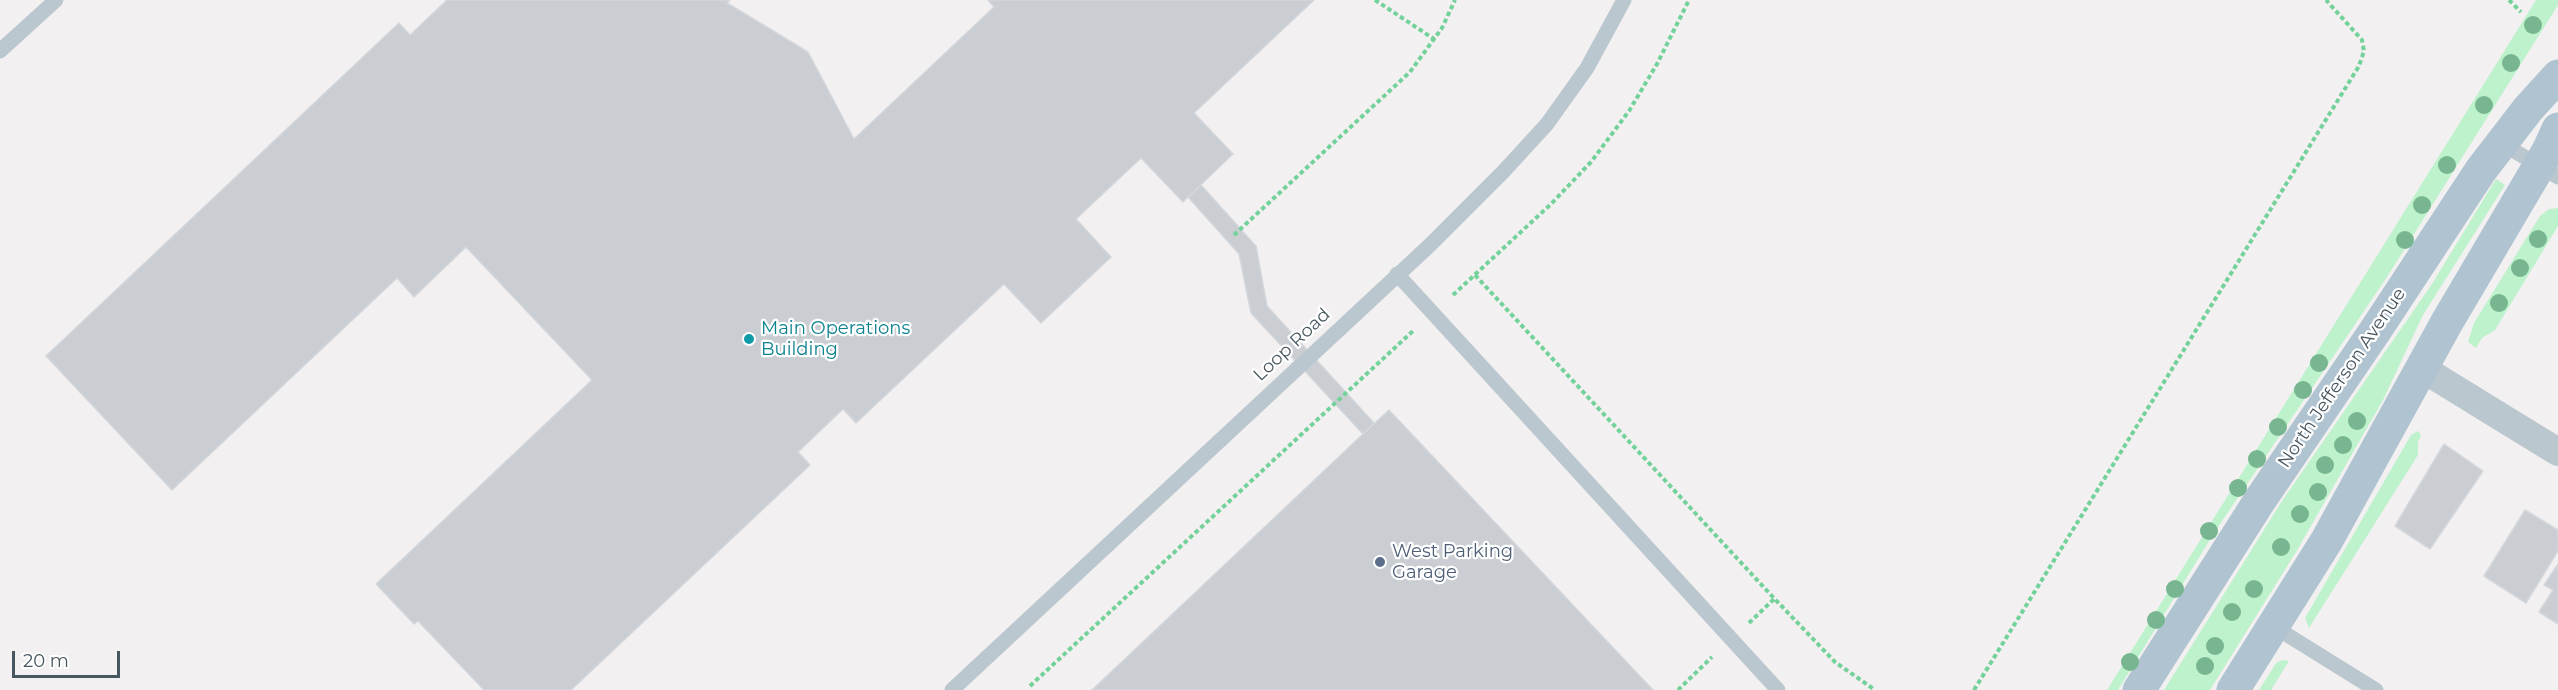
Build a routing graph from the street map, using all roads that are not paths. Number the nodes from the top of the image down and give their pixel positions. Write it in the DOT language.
graph roads {
  1 [pos="56,0"];
  2 [pos="1624,0"];
  3 [pos="0,51"];
  4 [pos="2558,76"];
  5 [pos="2558,129"];
  6 [pos="2501,143"];
  7 [pos="2549,171"];
  8 [pos="1397,274"];
  9 [pos="2423,369"];
  10 [pos="2558,453"];
  11 [pos="2273,626"];
  12 [pos="952,690"];
  13 [pos="1778,690"];
  14 [pos="2139,690"];
  15 [pos="2233,690"];
  16 [pos="2376,690"];
  1 -- 3 [label="lane"];
  2 -- 8 [label="lane, Loop Road"];
  4 -- 6 [label="main road, North Jefferson Avenue"];
  5 -- 7 [label="main road"];
  6 -- 7 [label="lane"];
  6 -- 14 [label="main road, North Jefferson Avenue"];
  7 -- 9 [label="main road"];
  8 -- 12 [label="lane, Loop Road"];
  8 -- 13 [label="lane"];
  9 -- 10 [label="street"];
  9 -- 11 [label="main road"];
  11 -- 15 [label="main road"];
  11 -- 16 [label="lane"];
}
